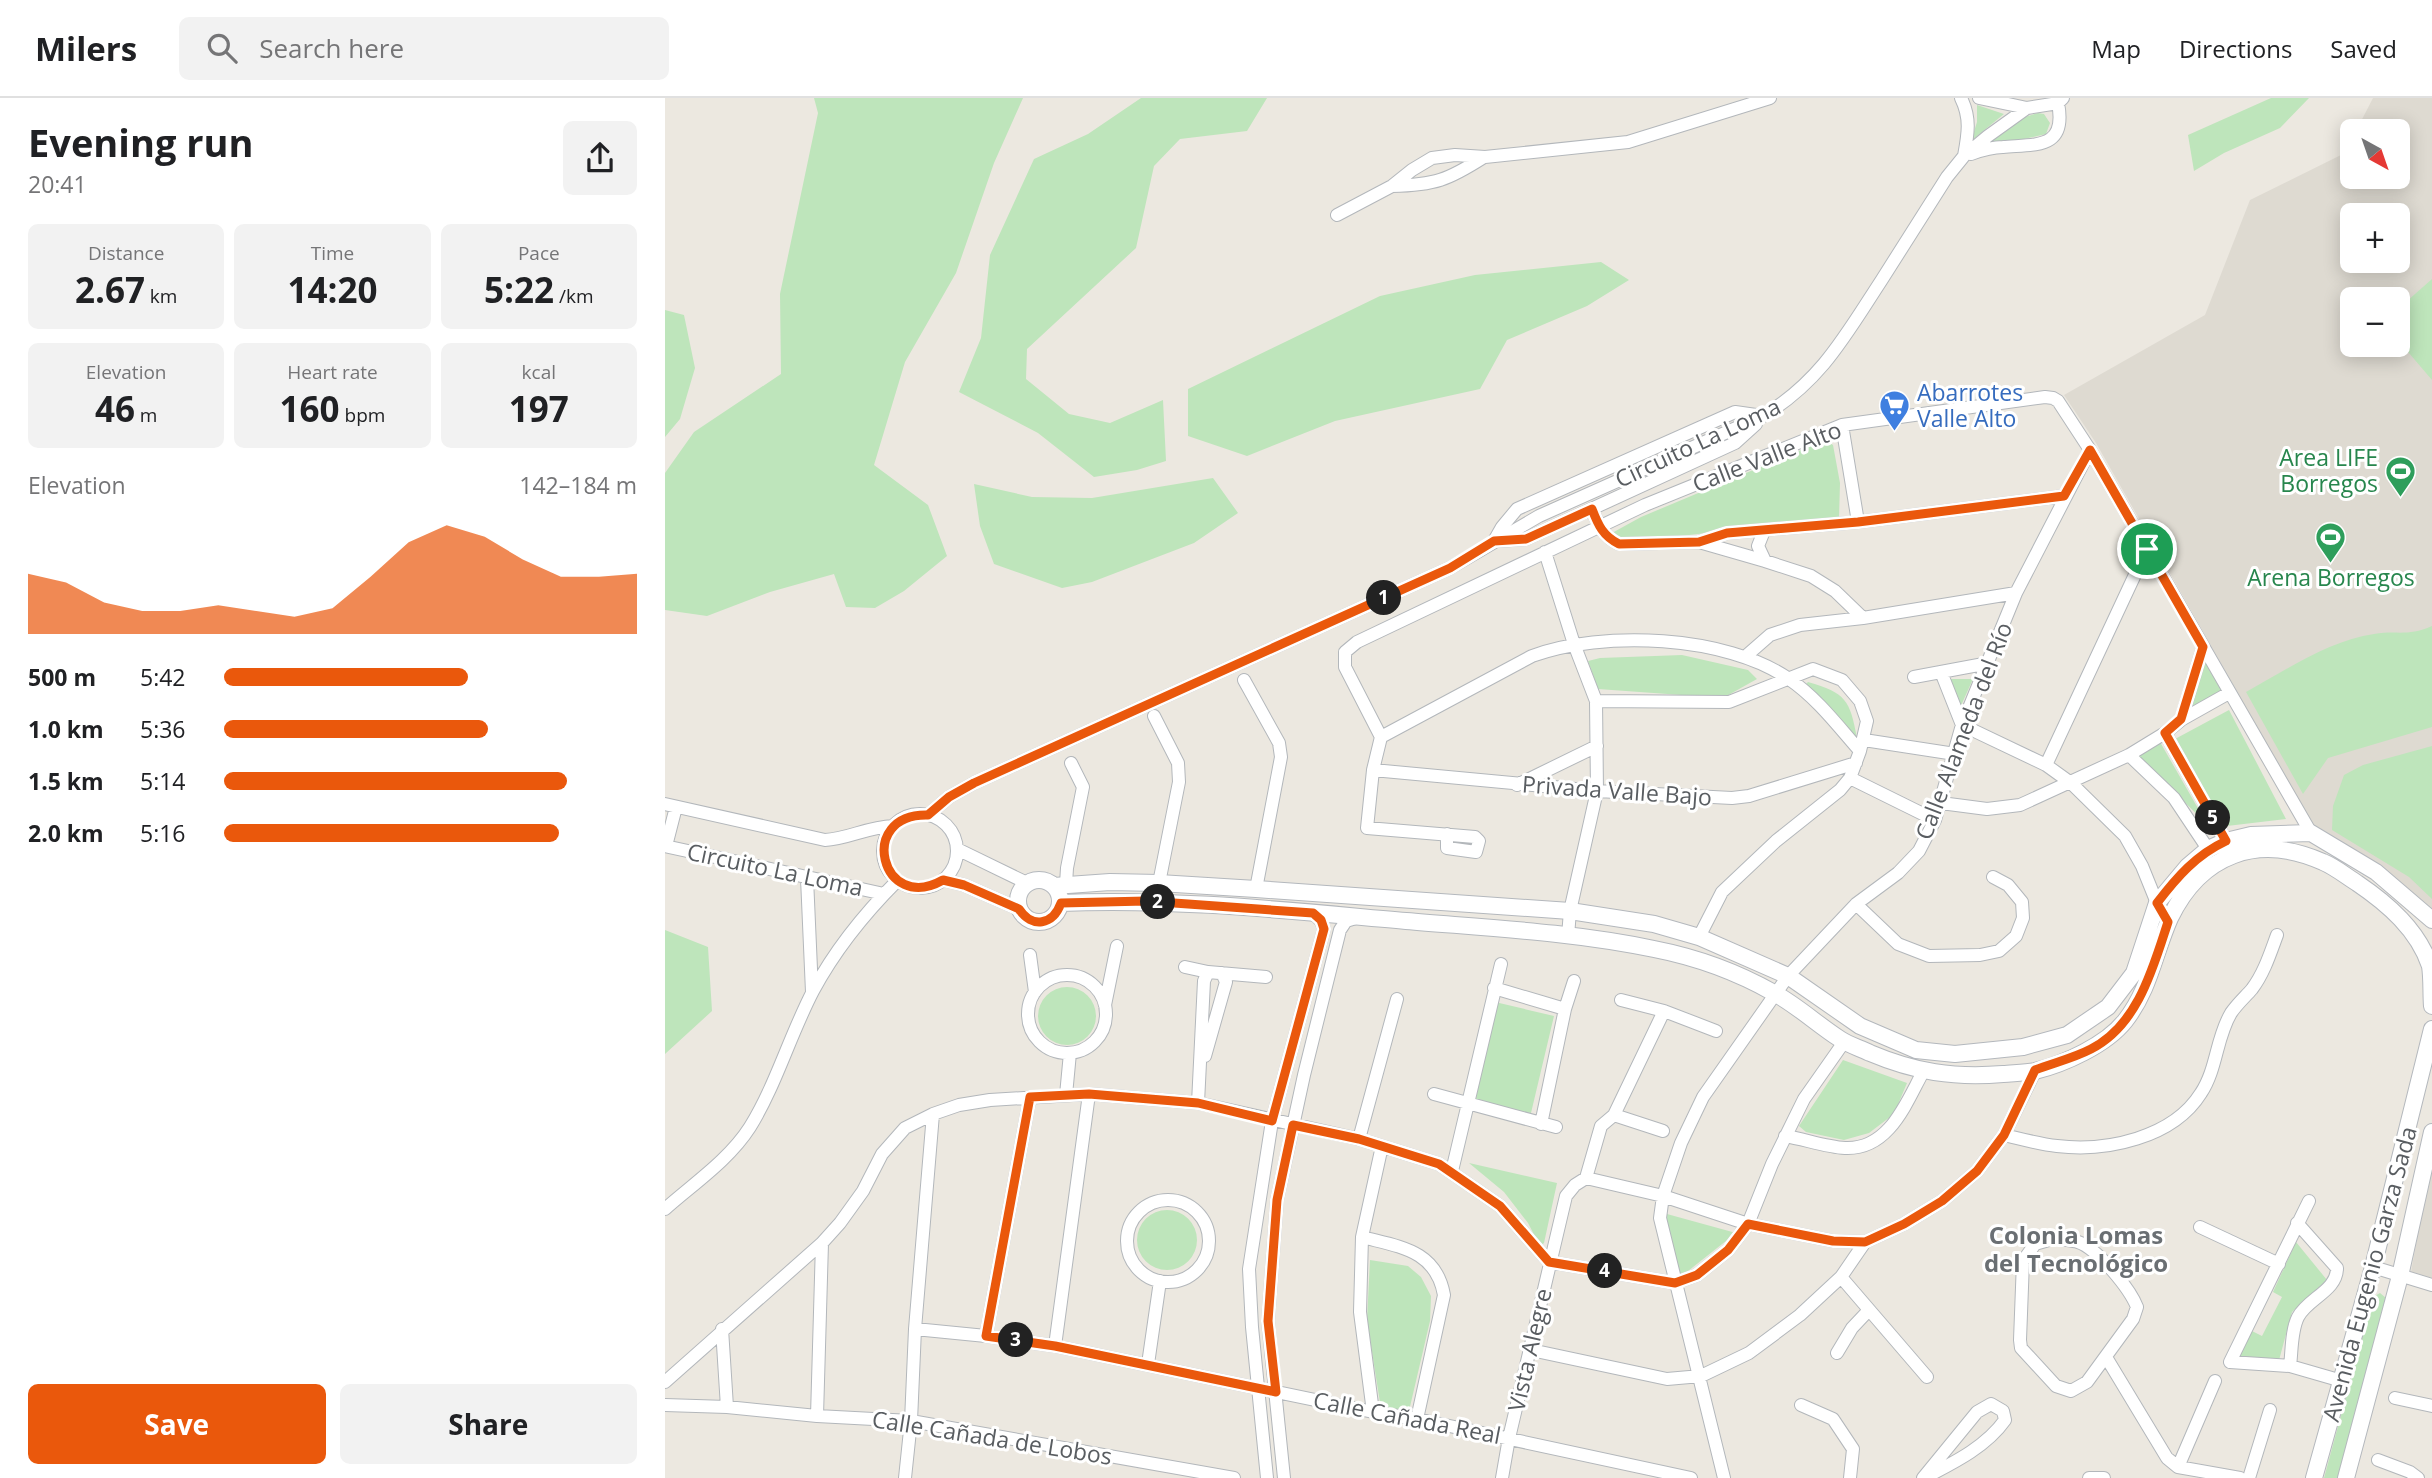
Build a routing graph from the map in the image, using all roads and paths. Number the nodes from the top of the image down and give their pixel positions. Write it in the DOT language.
graph roads {
  1 [pos="1770,98"];
  2 [pos="1961,98"];
  3 [pos="1979,98"];
  4 [pos="1756,101"];
  5 [pos="2061,101"];
  6 [pos="2027,108"];
  7 [pos="1964,156"];
  8 [pos="1485,157"];
  9 [pos="1392,186"];
  10 [pos="1336,215"];
  11 [pos="1763,416"];
  12 [pos="1842,425"];
  13 [pos="2090,450"];
  14 [pos="2064,496"];
  15 [pos="1592,509"];
  16 [pos="1858,522"];
  17 [pos="1599,527"];
  18 [pos="1764,531"];
  19 [pos="1494,541"];
  20 [pos="1699,542"];
  21 [pos="2147,549"];
  22 [pos="1545,552"];
  23 [pos="1765,561"];
  24 [pos="2016,593"];
  25 [pos="1863,618"];
  26 [pos="1574,644"];
  27 [pos="2203,647"];
  28 [pos="1746,656"];
  29 [pos="1989,663"];
  30 [pos="1941,672"];
  31 [pos="1914,677"];
  32 [pos="1788,678"];
  33 [pos="1244,680"];
  34 [pos="2229,693"];
  35 [pos="1596,701"];
  36 [pos="1154,716"];
  37 [pos="2181,719"];
  38 [pos="1962,725"];
  39 [pos="2165,733"];
  40 [pos="1381,737"];
  41 [pos="1597,746"];
  42 [pos="1860,752"];
  43 [pos="1955,754"];
  44 [pos="2129,755"];
  45 [pos="1070,763"];
  46 [pos="2046,765"];
  47 [pos="1373,769"];
  48 [pos="1850,778"];
  49 [pos="2071,783"];
  50 [pos="1517,785"];
  51 [pos="1597,792"];
  52 [pos="1941,803"];
  53 [pos="671,806"];
  54 [pos="928,815"];
  55 [pos="1935,820"];
  56 [pos="893,826"];
  57 [pos="2311,833"];
  58 [pos="1447,834"];
  59 [pos="2226,841"];
  60 [pos="665,846"];
  61 [pos="957,849"];
  62 [pos="2208,849"];
  63 [pos="1993,877"];
  64 [pos="807,878"];
  65 [pos="943,880"];
  66 [pos="897,881"];
  67 [pos="1027,883"];
  68 [pos="1159,883"];
  69 [pos="1060,885"];
  70 [pos="1186,886"];
  71 [pos="1256,889"];
  72 [pos="884,894"];
  73 [pos="1061,903"];
  74 [pos="1184,903"];
  75 [pos="2157,903"];
  76 [pos="1856,904"];
  77 [pos="1019,909"];
  78 [pos="1570,911"];
  79 [pos="1313,913"];
  80 [pos="1359,917"];
  81 [pos="2432,919"];
  82 [pos="2168,922"];
  83 [pos="2277,935"];
  84 [pos="1568,936"];
  85 [pos="1699,937"];
  86 [pos="1117,946"];
  87 [pos="1031,955"];
  88 [pos="1501,964"];
  89 [pos="1185,967"];
  90 [pos="1208,972"];
  91 [pos="1223,973"];
  92 [pos="1788,976"];
  93 [pos="1266,977"];
  94 [pos="1574,981"];
  95 [pos="1495,988"];
  96 [pos="1035,992"];
  97 [pos="812,993"];
  98 [pos="1776,994"];
  99 [pos="1397,999"];
  100 [pos="1621,1000"];
  101 [pos="1105,1005"];
  102 [pos="2432,1006"];
  103 [pos="1565,1009"];
  104 [pos="1664,1011"];
  105 [pos="2432,1029"];
  106 [pos="1716,1031"];
  107 [pos="1844,1042"];
  108 [pos="1070,1053"];
  109 [pos="2035,1070"];
  110 [pos="1923,1072"];
  111 [pos="1200,1077"];
  112 [pos="1089,1094"];
  113 [pos="1434,1094"];
  114 [pos="1066,1095"];
  115 [pos="2425,1095"];
  116 [pos="1030,1097"];
  117 [pos="1198,1103"];
  118 [pos="1469,1103"];
  119 [pos="933,1114"];
  120 [pos="1614,1115"];
  121 [pos="1272,1121"];
  122 [pos="1541,1124"];
  123 [pos="1293,1125"];
  124 [pos="1556,1127"];
  125 [pos="1663,1131"];
  126 [pos="2432,1132"];
  127 [pos="2004,1135"];
  128 [pos="1785,1136"];
  129 [pos="1359,1139"];
  130 [pos="1382,1146"];
  131 [pos="1452,1171"];
  132 [pos="1585,1178"];
  133 [pos="1663,1196"];
  134 [pos="2309,1201"];
  135 [pos="665,1209"];
  136 [pos="2297,1223"];
  137 [pos="1748,1224"];
  138 [pos="2200,1227"];
  139 [pos="1362,1237"];
  140 [pos="1865,1242"];
  141 [pos="822,1243"];
  142 [pos="1549,1262"];
  143 [pos="2279,1264"];
  144 [pos="2373,1267"];
  145 [pos="2399,1276"];
  146 [pos="1841,1278"];
  147 [pos="1160,1281"];
  148 [pos="1675,1283"];
  149 [pos="2432,1285"];
  150 [pos="1869,1310"];
  151 [pos="722,1329"];
  152 [pos="915,1329"];
  153 [pos="986,1336"];
  154 [pos="1055,1346"];
  155 [pos="1531,1350"];
  156 [pos="1836,1353"];
  157 [pos="2106,1357"];
  158 [pos="1148,1364"];
  159 [pos="2290,1366"];
  160 [pos="1701,1377"];
  161 [pos="1927,1377"];
  162 [pos="2215,1381"];
  163 [pos="2342,1381"];
  164 [pos="665,1382"];
  165 [pos="1257,1388"];
  166 [pos="1276,1392"];
  167 [pos="2395,1398"];
  168 [pos="665,1405"];
  169 [pos="1801,1405"];
  170 [pos="2432,1406"];
  171 [pos="727,1407"];
  172 [pos="2270,1410"];
  173 [pos="1373,1412"];
  174 [pos="817,1416"];
  175 [pos="1417,1419"];
  176 [pos="911,1421"];
  177 [pos="1509,1438"];
  178 [pos="2378,1460"];
  179 [pos="2178,1467"];
  180 [pos="905,1478"];
  181 [pos="1234,1478"];
  182 [pos="1267,1478"];
  183 [pos="1284,1478"];
  184 [pos="1502,1478"];
  185 [pos="1691,1478"];
  186 [pos="1724,1478"];
  187 [pos="1850,1478"];
  188 [pos="1924,1478"];
  189 [pos="2089,1478"];
  190 [pos="2104,1478"];
  191 [pos="2240,1478"];
  192 [pos="2249,1478"];
  193 [pos="2314,1478"];
  194 [pos="2346,1478"];
  195 [pos="2418,1478"];
  1 -- 4 [label="street"];
  2 -- 7 [label="street"];
  3 -- 6 [label="street"];
  4 -- 8 [label="street"];
  5 -- 6 [label="street, Circuito La Loma"];
  5 -- 7 [label="street"];
  6 -- 7 [label="street, Circuito La Loma"];
  7 -- 11 [label="street, Circuito La Loma"];
  8 -- 9 [label="street"];
  8 -- 9 [label="street"];
  9 -- 10 [label="street"];
  11 -- 15 [label="street"];
  11 -- 19 [label="street, Circuito La Loma"];
  12 -- 13 [label="street, Calle Valle Alto"];
  12 -- 16 [label="street"];
  12 -- 17 [label="street, Calle Valle Alto"];
  13 -- 14 [label="street, Calle Alameda del Río"];
  13 -- 21 [label="street, Calle Valle Alto"];
  14 -- 16 [label="street"];
  14 -- 24 [label="street, Calle Alameda del Río"];
  15 -- 17 [label="street"];
  15 -- 19 [label="street"];
  16 -- 18 [label="street"];
  17 -- 20 [label="street"];
  17 -- 22 [label="street, Calle Valle Alto"];
  18 -- 20 [label="street"];
  18 -- 23 [label="street"];
  19 -- 54 [label="street, Circuito La Loma"];
  20 -- 23 [label="street"];
  21 -- 27 [label="street, Calle Valle Alto"];
  21 -- 46 [label="street"];
  22 -- 26 [label="street"];
  22 -- 40 [label="street, Calle Valle Alto"];
  23 -- 25 [label="street"];
  24 -- 25 [label="street"];
  24 -- 29 [label="street, Calle Alameda del Río"];
  25 -- 28 [label="street"];
  26 -- 28 [label="street"];
  26 -- 35 [label="street"];
  26 -- 40 [label="street"];
  27 -- 34 [label="street, Calle Valle Alto"];
  27 -- 37 [label="street"];
  28 -- 32 [label="street"];
  29 -- 30 [label="street"];
  29 -- 38 [label="street, Calle Alameda del Río"];
  30 -- 31 [label="street"];
  30 -- 38 [label="street"];
  32 -- 35 [label="street"];
  32 -- 42 [label="street"];
  32 -- 42 [label="street"];
  33 -- 71 [label="street"];
  34 -- 37 [label="street"];
  34 -- 57 [label="street, Calle Valle Alto"];
  35 -- 41 [label="street"];
  36 -- 68 [label="street"];
  37 -- 39 [label="street"];
  38 -- 43 [label="street, Calle Alameda del Río"];
  38 -- 46 [label="street"];
  39 -- 44 [label="street"];
  39 -- 59 [label="street"];
  40 -- 47 [label="street"];
  41 -- 50 [label="street"];
  41 -- 51 [label="street"];
  42 -- 43 [label="street"];
  42 -- 48 [label="street"];
  42 -- 51 [label="street, Privada Valle Bajo"];
  43 -- 52 [label="street, Calle Alameda del Río"];
  44 -- 49 [label="street"];
  44 -- 62 [label="street"];
  45 -- 69 [label="street"];
  46 -- 49 [label="street"];
  47 -- 50 [label="street, Privada Valle Bajo"];
  47 -- 58 [label="street"];
  48 -- 55 [label="street"];
  48 -- 85 [label="street"];
  49 -- 52 [label="street"];
  49 -- 75 [label="street"];
  50 -- 51 [label="street, Privada Valle Bajo"];
  51 -- 78 [label="street"];
  52 -- 55 [label="street, Calle Alameda del Río"];
  53 -- 56 [label="street, Circuito La Loma"];
  53 -- 60 [label="street"];
  54 -- 56 [label="street"];
  54 -- 61 [label="street"];
  55 -- 76 [label="street, Calle Alameda del Río"];
  56 -- 66 [label="street"];
  57 -- 59 [label="street"];
  57 -- 81 [label="street"];
  59 -- 62 [label="street"];
  60 -- 64 [label="street, Circuito La Loma"];
  61 -- 65 [label="street"];
  61 -- 67 [label="street"];
  62 -- 75 [label="street"];
  63 -- 76 [label="street"];
  64 -- 72 [label="street, Circuito La Loma"];
  64 -- 97 [label="street"];
  65 -- 66 [label="street"];
  65 -- 77 [label="street"];
  66 -- 72 [label="street"];
  67 -- 69 [label="street"];
  67 -- 77 [label="street"];
  68 -- 69 [label="street"];
  68 -- 70 [label="street"];
  69 -- 73 [label="street"];
  70 -- 71 [label="street"];
  70 -- 74 [label="street"];
  71 -- 78 [label="street"];
  72 -- 97 [label="street"];
  73 -- 74 [label="street"];
  73 -- 77 [label="street"];
  74 -- 79 [label="street"];
  75 -- 82 [label="street"];
  75 -- 92 [label="street"];
  76 -- 92 [label="street, Calle Alameda del Río"];
  78 -- 84 [label="street"];
  78 -- 85 [label="street"];
  79 -- 80 [label="street"];
  79 -- 121 [label="street"];
  80 -- 84 [label="street"];
  80 -- 123 [label="street"];
  82 -- 102 [label="street"];
  82 -- 109 [label="street"];
  83 -- 127 [label="street"];
  84 -- 98 [label="street"];
  85 -- 92 [label="street"];
  86 -- 101 [label="street"];
  87 -- 96 [label="street"];
  88 -- 95 [label="street"];
  89 -- 90 [label="street"];
  90 -- 91 [label="street"];
  90 -- 111 [label="street"];
  91 -- 93 [label="street"];
  91 -- 111 [label="street"];
  92 -- 98 [label="street, Calle Alameda del Río"];
  94 -- 103 [label="street"];
  95 -- 103 [label="street"];
  95 -- 118 [label="street"];
  96 -- 101 [label="street"];
  96 -- 108 [label="street"];
  97 -- 135 [label="street"];
  98 -- 107 [label="street"];
  98 -- 133 [label="street, Calle Alameda del Río"];
  99 -- 129 [label="street"];
  100 -- 104 [label="street"];
  101 -- 108 [label="street"];
  103 -- 122 [label="street"];
  104 -- 106 [label="street"];
  104 -- 120 [label="street"];
  105 -- 115 [label="street, Avenida Eugenio Garza Sada"];
  107 -- 110 [label="street"];
  107 -- 128 [label="street"];
  108 -- 114 [label="street"];
  109 -- 110 [label="street"];
  109 -- 127 [label="street"];
  110 -- 128 [label="street"];
  111 -- 117 [label="street"];
  112 -- 114 [label="street"];
  112 -- 117 [label="street"];
  112 -- 154 [label="street"];
  113 -- 118 [label="street"];
  114 -- 116 [label="street"];
  115 -- 144 [label="street, Avenida Eugenio Garza Sada"];
  116 -- 119 [label="street"];
  116 -- 153 [label="street"];
  117 -- 121 [label="street"];
  118 -- 122 [label="street"];
  118 -- 131 [label="street"];
  119 -- 141 [label="street"];
  119 -- 152 [label="street"];
  120 -- 125 [label="street"];
  120 -- 132 [label="street"];
  121 -- 123 [label="street"];
  121 -- 165 [label="street"];
  122 -- 124 [label="street"];
  123 -- 129 [label="street"];
  123 -- 166 [label="street"];
  126 -- 145 [label="street, Avenida Eugenio Garza Sada"];
  127 -- 140 [label="street"];
  128 -- 137 [label="street"];
  129 -- 130 [label="street"];
  130 -- 131 [label="street"];
  130 -- 139 [label="street"];
  131 -- 142 [label="street"];
  132 -- 133 [label="street"];
  132 -- 142 [label="street, Vista Alegre"];
  133 -- 137 [label="street"];
  133 -- 148 [label="street, Calle Alameda del Río"];
  134 -- 136 [label="street"];
  136 -- 143 [label="street"];
  136 -- 159 [label="street"];
  137 -- 140 [label="street"];
  137 -- 148 [label="street"];
  138 -- 143 [label="street"];
  139 -- 173 [label="street"];
  139 -- 175 [label="street"];
  140 -- 146 [label="street"];
  141 -- 151 [label="street"];
  141 -- 174 [label="street"];
  142 -- 148 [label="street"];
  142 -- 155 [label="street, Vista Alegre"];
  143 -- 159 [label="street"];
  144 -- 145 [label="street"];
  144 -- 163 [label="street, Avenida Eugenio Garza Sada"];
  145 -- 149 [label="street"];
  145 -- 194 [label="street, Avenida Eugenio Garza Sada"];
  146 -- 150 [label="street"];
  146 -- 160 [label="street"];
  147 -- 147 [label="street"];
  147 -- 158 [label="street"];
  148 -- 160 [label="street, Calle Alameda del Río"];
  150 -- 156 [label="street"];
  150 -- 161 [label="street"];
  151 -- 164 [label="street"];
  151 -- 171 [label="street"];
  152 -- 153 [label="street, Calle Cañada Real"];
  152 -- 176 [label="street"];
  153 -- 154 [label="street, Calle Cañada Real"];
  154 -- 158 [label="street, Calle Cañada Real"];
  155 -- 160 [label="street"];
  155 -- 177 [label="street, Vista Alegre"];
  157 -- 157 [label="street"];
  157 -- 179 [label="street"];
  158 -- 165 [label="street, Calle Cañada Real"];
  159 -- 163 [label="street"];
  160 -- 186 [label="street, Calle Alameda del Río"];
  162 -- 179 [label="street"];
  163 -- 193 [label="street, Avenida Eugenio Garza Sada"];
  165 -- 166 [label="street, Calle Cañada Real"];
  165 -- 182 [label="street"];
  166 -- 173 [label="street, Calle Cañada Real"];
  166 -- 183 [label="street"];
  167 -- 170 [label="street"];
  168 -- 171 [label="street, Calle Cañada de Lobos"];
  169 -- 187 [label="street"];
  171 -- 174 [label="street, Calle Cañada de Lobos"];
  172 -- 192 [label="street"];
  173 -- 175 [label="street, Calle Cañada Real"];
  174 -- 176 [label="street, Calle Cañada de Lobos"];
  175 -- 177 [label="street, Calle Cañada Real"];
  176 -- 180 [label="street"];
  176 -- 181 [label="street, Calle Cañada de Lobos"];
  177 -- 184 [label="street, Vista Alegre"];
  177 -- 185 [label="street, Calle Cañada Real"];
  178 -- 195 [label="street"];
  179 -- 191 [label="street"];
  188 -- 188 [label="street"];
  189 -- 190 [label="street"];
}
